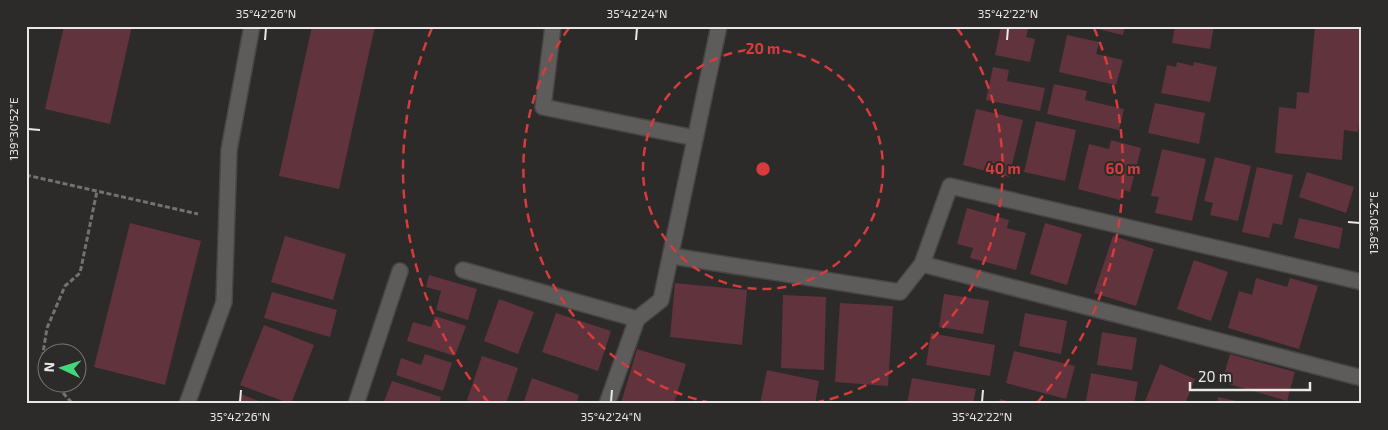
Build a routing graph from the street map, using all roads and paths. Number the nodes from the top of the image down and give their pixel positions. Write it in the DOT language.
graph roads {
  1 [pos="252,26"];
  2 [pos="553,26"];
  3 [pos="719,26"];
  4 [pos="695,138"];
  5 [pos="26,175"];
  6 [pos="97,191"];
  7 [pos="201,214"];
  8 [pos="672,256"];
  9 [pos="922,264"];
  10 [pos="463,270"];
  11 [pos="400,271"];
  12 [pos="1362,282"];
  13 [pos="637,319"];
  14 [pos="45,342"];
  15 [pos="1362,378"];
  16 [pos="62,392"];
  17 [pos="74,404"];
  18 [pos="187,404"];
  19 [pos="356,404"];
  20 [pos="607,404"];
  1 -- 18 [label="street"];
  2 -- 4 [label="street"];
  3 -- 4 [label="street"];
  4 -- 8 [label="street"];
  5 -- 6 [label="path"];
  6 -- 7 [label="path"];
  6 -- 14 [label="path"];
  8 -- 9 [label="street"];
  8 -- 13 [label="street"];
  9 -- 12 [label="street"];
  9 -- 15 [label="street"];
  10 -- 13 [label="street"];
  11 -- 19 [label="street"];
  13 -- 20 [label="street"];
  16 -- 17 [label="path"];
}
